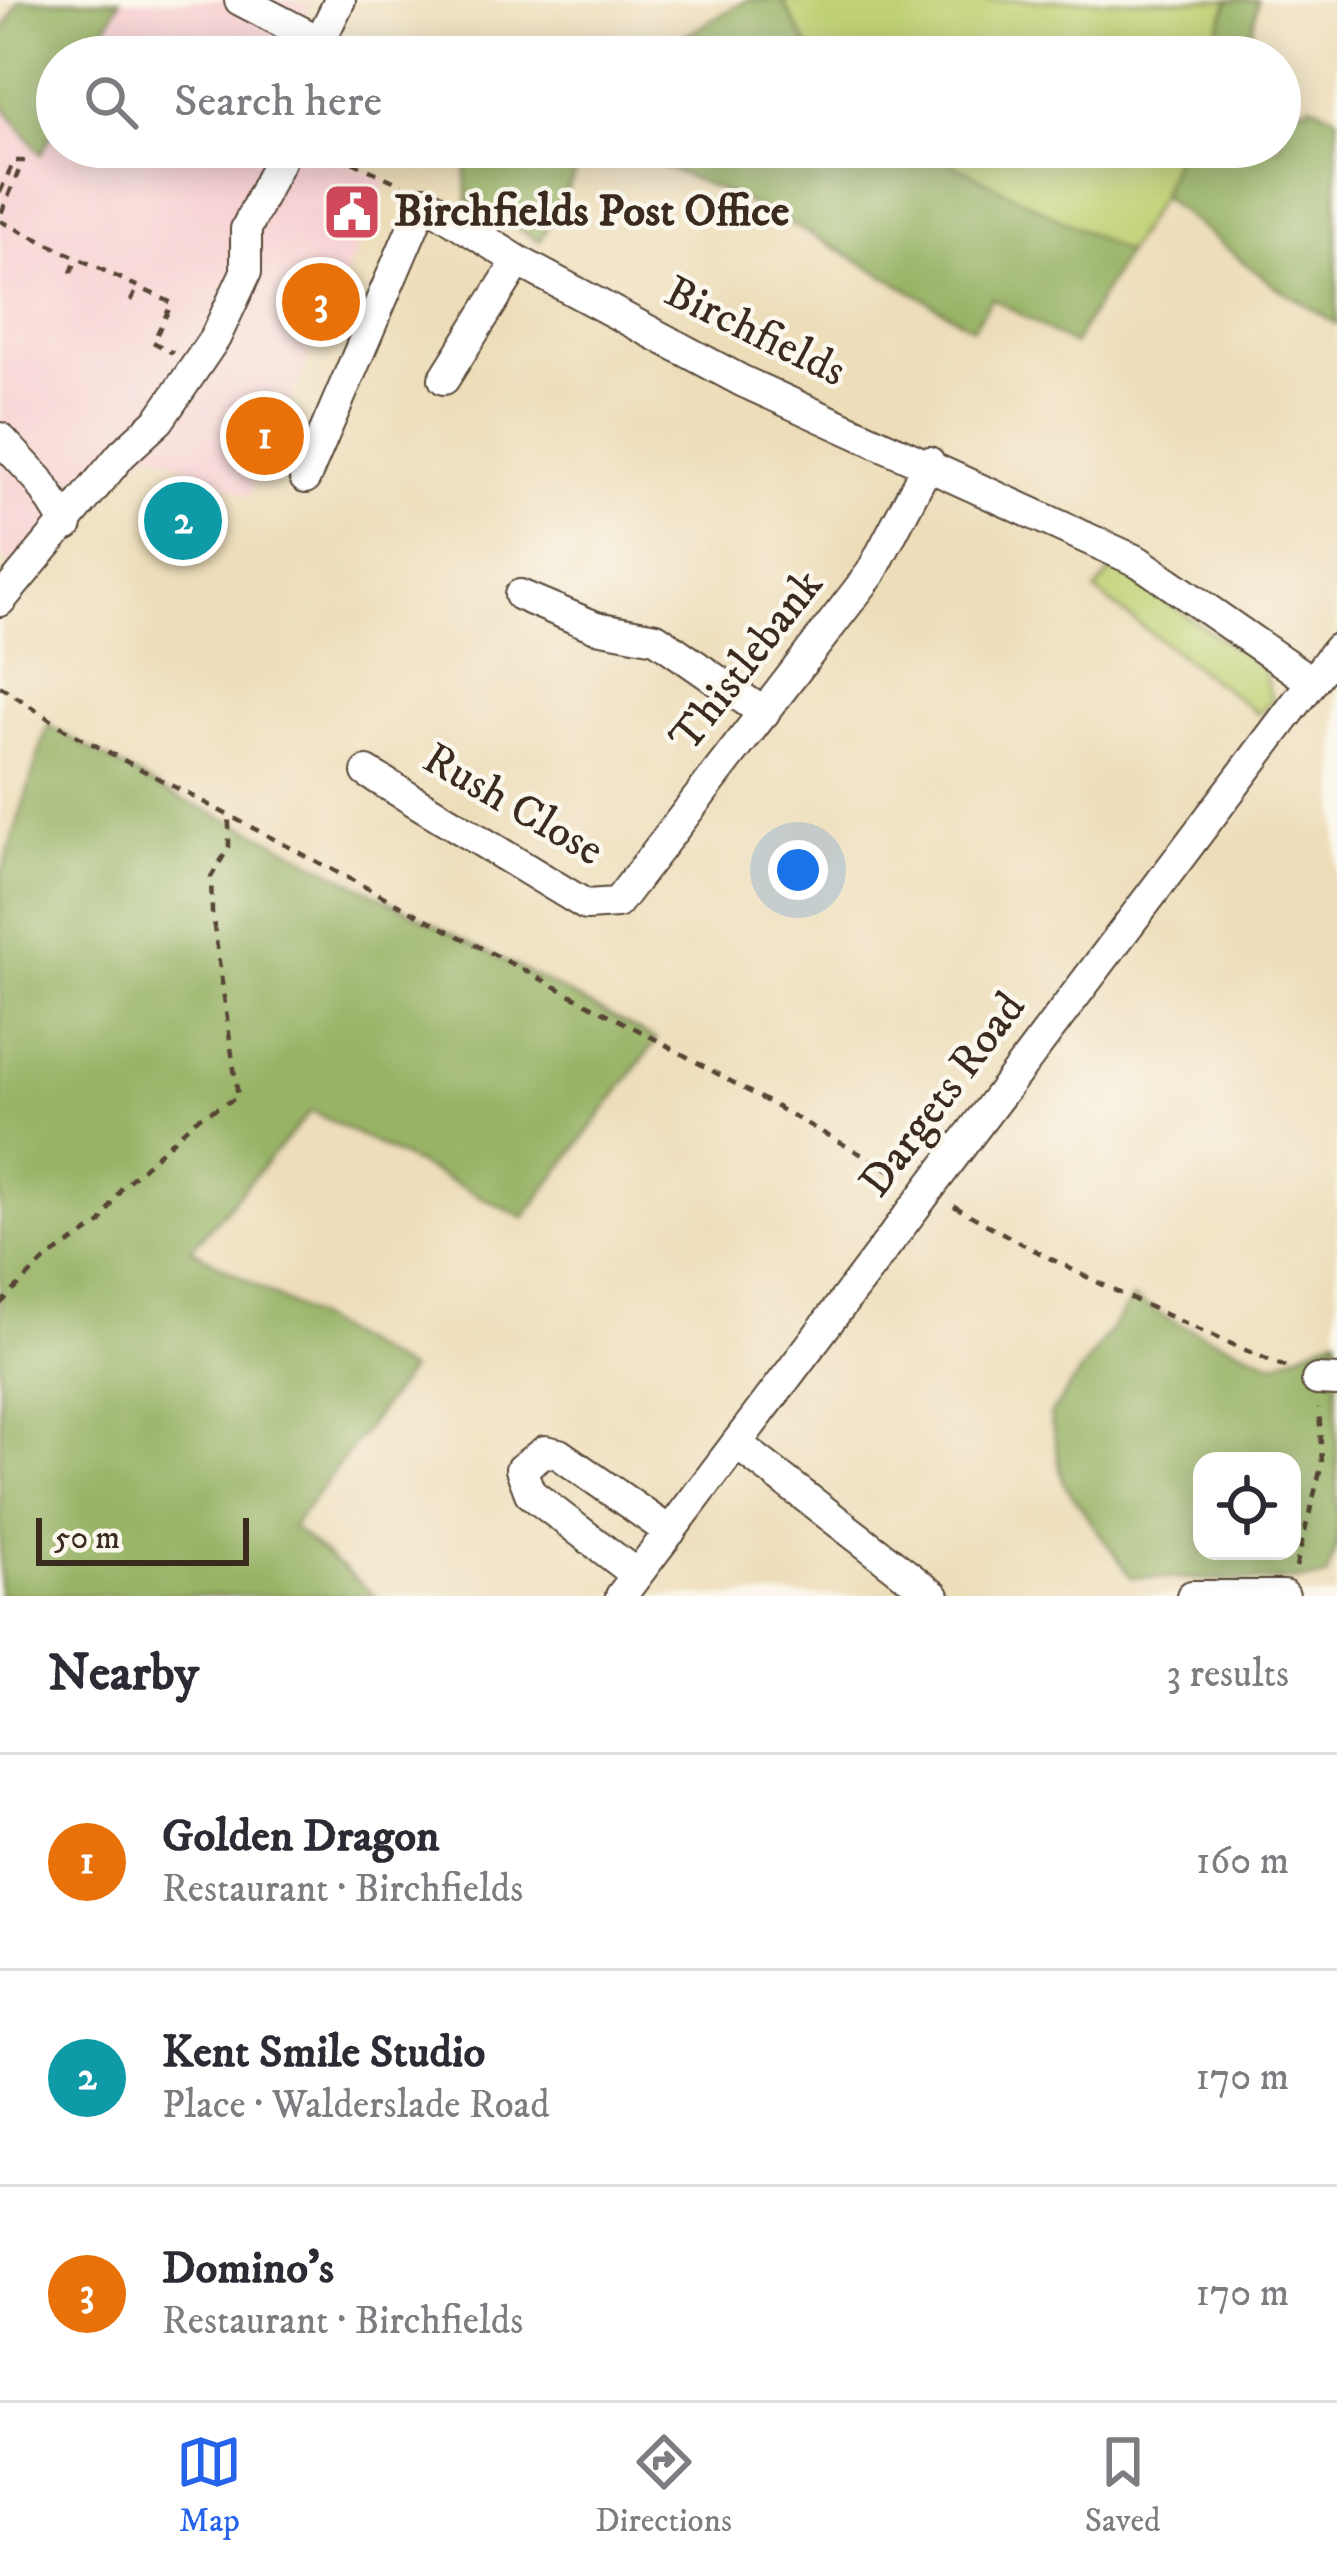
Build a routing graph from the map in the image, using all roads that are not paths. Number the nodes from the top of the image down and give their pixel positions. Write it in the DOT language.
graph roads {
  1 [pos="240,0"];
  2 [pos="340,0"];
  3 [pos="296,36"];
  4 [pos="320,36"];
  5 [pos="276,168"];
  6 [pos="518,261"];
  7 [pos="444,379"];
  8 [pos="0,438"];
  9 [pos="928,462"];
  10 [pos="305,478"];
  11 [pos="68,525"];
  12 [pos="520,595"];
  13 [pos="0,602"];
  14 [pos="1337,649"];
  15 [pos="1312,682"];
  16 [pos="764,713"];
  17 [pos="367,772"];
  18 [pos="617,903"];
  19 [pos="737,1444"];
  20 [pos="670,1532"];
  21 [pos="629,1586"];
  22 [pos="1288,1589"];
  23 [pos="934,1596"];
  24 [pos="1192,1596"];
  1 -- 3 [label="street"];
  2 -- 4 [label="street"];
  5 -- 11 [label="street"];
  6 -- 7 [label="street"];
  6 -- 9 [label="street, Birchfields"];
  6 -- 10 [label="street, Birchfields"];
  8 -- 11 [label="street"];
  9 -- 15 [label="street, Birchfields"];
  9 -- 16 [label="street, Thistlebank"];
  11 -- 13 [label="street"];
  12 -- 16 [label="street"];
  14 -- 15 [label="street, Dargets Road"];
  15 -- 19 [label="street, Dargets Road"];
  16 -- 18 [label="street, Thistlebank"];
  17 -- 18 [label="street, Rush Close"];
  19 -- 20 [label="street, Dargets Road"];
  19 -- 23 [label="street"];
  20 -- 21 [label="street, Dargets Road"];
  20 -- 21 [label="street"];
  22 -- 24 [label="street"];
}
